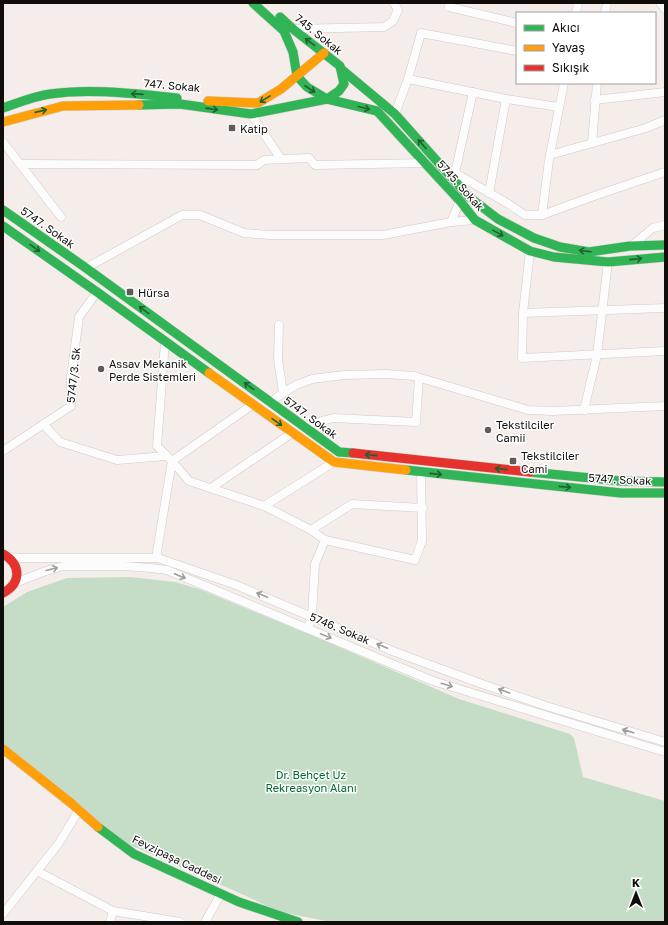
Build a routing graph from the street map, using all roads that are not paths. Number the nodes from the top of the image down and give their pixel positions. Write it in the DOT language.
graph roads {
  1 [pos="253,3"];
  2 [pos="265,3"];
  3 [pos="394,3"];
  4 [pos="660,3"];
  5 [pos="449,7"];
  6 [pos="665,9"];
  7 [pos="516,23"];
  8 [pos="293,29"];
  9 [pos="516,52"];
  10 [pos="324,53"];
  11 [pos="341,70"];
  12 [pos="297,76"];
  13 [pos="408,79"];
  14 [pos="564,84"];
  15 [pos="597,84"];
  16 [pos="472,92"];
  17 [pos="665,92"];
  18 [pos="326,99"];
  19 [pos="506,99"];
  20 [pos="595,100"];
  21 [pos="559,107"];
  22 [pos="3,108"];
  23 [pos="251,114"];
  24 [pos="394,114"];
  25 [pos="665,120"];
  26 [pos="3,122"];
  27 [pos="3,142"];
  28 [pos="592,143"];
  29 [pos="550,155"];
  30 [pos="281,159"];
  31 [pos="425,163"];
  32 [pos="20,164"];
  33 [pos="665,172"];
  34 [pos="453,174"];
  35 [pos="488,193"];
  36 [pos="460,200"];
  37 [pos="3,210"];
  38 [pos="542,215"];
  39 [pos="61,217"];
  40 [pos="475,220"];
  41 [pos="451,222"];
  42 [pos="665,225"];
  43 [pos="3,226"];
  44 [pos="665,245"];
  45 [pos="630,246"];
  46 [pos="530,251"];
  47 [pos="665,257"];
  48 [pos="608,262"];
  49 [pos="86,268"];
  50 [pos="97,292"];
  51 [pos="665,308"];
  52 [pos="603,310"];
  53 [pos="523,313"];
  54 [pos="279,325"];
  55 [pos="165,342"];
  56 [pos="665,351"];
  57 [pos="598,355"];
  58 [pos="419,378"];
  59 [pos="283,393"];
  60 [pos="271,402"];
  61 [pos="252,405"];
  62 [pos="665,406"];
  63 [pos="584,410"];
  64 [pos="44,425"];
  65 [pos="304,426"];
  66 [pos="292,433"];
  67 [pos="3,452"];
  68 [pos="169,459"];
  69 [pos="334,462"];
  70 [pos="421,472"];
  71 [pos="665,482"];
  72 [pos="211,488"];
  73 [pos="665,493"];
  74 [pos="264,506"];
  75 [pos="422,508"];
  76 [pos="311,530"];
  77 [pos="325,540"];
  78 [pos="6,555"];
  79 [pos="156,558"];
  80 [pos="15,583"];
  81 [pos="3,593"];
  82 [pos="312,616"];
  83 [pos="308,629"];
  84 [pos="665,742"];
  85 [pos="3,749"];
  86 [pos="665,752"];
  87 [pos="79,810"];
  88 [pos="37,871"];
  89 [pos="221,894"];
  90 [pos="113,911"];
  91 [pos="3,914"];
  92 [pos="110,922"];
  93 [pos="180,922"];
  94 [pos="205,922"];
  95 [pos="298,922"];
  1 -- 12 [label="main road, 745. Sokak"];
  2 -- 8 [label="main road, 745. Sokak"];
  3 -- 8 [label="street"];
  4 -- 6 [label="street"];
  5 -- 7 [label="street"];
  10 -- 8 [label="main road, 745. Sokak, one-way"];
  9 -- 13 [label="street"];
  10 -- 11 [label="main road, 745. Sokak"];
  10 -- 12 [label="main road, 747. Sokak"];
  11 -- 18 [label="main road, 745. Sokak"];
  11 -- 24 [label="main road, 5745. Sokak"];
  12 -- 18 [label="main road, one-way"];
  12 -- 22 [label="main road, 747. Sokak, one-way"];
  13 -- 16 [label="street"];
  13 -- 24 [label="street"];
  14 -- 21 [label="street"];
  15 -- 20 [label="street"];
  16 -- 19 [label="street"];
  16 -- 34 [label="street"];
  17 -- 20 [label="street"];
  18 -- 23 [label="main road, 747. Sokak"];
  18 -- 31 [label="main road, 5745. Sokak, one-way"];
  19 -- 21 [label="street"];
  19 -- 35 [label="street"];
  20 -- 28 [label="street"];
  21 -- 29 [label="street"];
  26 -- 23 [label="main road, 747. Sokak, one-way"];
  23 -- 30 [label="street"];
  34 -- 24 [label="main road, 5745. Sokak, one-way"];
  25 -- 28 [label="street"];
  27 -- 32 [label="street"];
  28 -- 29 [label="street"];
  29 -- 38 [label="street"];
  30 -- 31 [label="street"];
  30 -- 32 [label="street"];
  31 -- 36 [label="main road, 5745. Sokak"];
  32 -- 39 [label="street"];
  33 -- 38 [label="street"];
  34 -- 35 [label="street"];
  45 -- 34 [label="main road, 5745. Sokak, one-way"];
  35 -- 38 [label="street"];
  36 -- 40 [label="main road, 5745. Sokak"];
  36 -- 41 [label="street"];
  37 -- 49 [label="main road, 5747. Sokak"];
  40 -- 41 [label="street"];
  40 -- 46 [label="main road, 5745. Sokak, one-way"];
  41 -- 49 [label="street"];
  42 -- 45 [label="street"];
  43 -- 50 [label="main road, 5747. Sokak, one-way"];
  44 -- 45 [label="main road, 5745. Sokak"];
  46 -- 48 [label="main road, 5745. Sokak"];
  46 -- 53 [label="street"];
  48 -- 47 [label="main road, 5745. Sokak, one-way"];
  48 -- 52 [label="street"];
  60 -- 49 [label="main road, 5747. Sokak, one-way"];
  50 -- 55 [label="main road, 5747. Sokak"];
  50 -- 64 [label="street, 5747/3. Sk"];
  51 -- 52 [label="street"];
  52 -- 53 [label="street"];
  52 -- 57 [label="street"];
  53 -- 57 [label="street"];
  54 -- 59 [label="street"];
  55 -- 61 [label="main road, 5747. Sokak"];
  55 -- 68 [label="street"];
  56 -- 57 [label="street"];
  57 -- 63 [label="street"];
  58 -- 59 [label="street"];
  58 -- 63 [label="street"];
  58 -- 65 [label="street"];
  59 -- 60 [label="street"];
  60 -- 65 [label="main road, 5747. Sokak"];
  61 -- 66 [label="main road, 5747. Sokak, one-way"];
  61 -- 68 [label="street"];
  62 -- 63 [label="street"];
  64 -- 67 [label="street, 5747/3. Sk"];
  64 -- 68 [label="street"];
  71 -- 65 [label="main road, 5747. Sokak, one-way"];
  66 -- 69 [label="main road, 5747. Sokak"];
  66 -- 72 [label="street"];
  68 -- 72 [label="street"];
  68 -- 79 [label="street"];
  69 -- 70 [label="main road, 5747. Sokak"];
  69 -- 74 [label="street"];
  70 -- 73 [label="main road, 5747. Sokak, one-way"];
  70 -- 75 [label="street"];
  72 -- 74 [label="street"];
  74 -- 76 [label="street"];
  75 -- 76 [label="street"];
  75 -- 77 [label="street"];
  76 -- 77 [label="street"];
  77 -- 82 [label="street"];
  78 -- 79 [label="street, 5746. Sokak"];
  78 -- 80 [label="main road"];
  82 -- 79 [label="street, 5746. Sokak, one-way"];
  80 -- 81 [label="main road"];
  80 -- 83 [label="street, 5746. Sokak, one-way"];
  82 -- 83 [label="street"];
  84 -- 82 [label="street, 5746. Sokak, one-way"];
  83 -- 86 [label="street, 5746. Sokak, one-way"];
  85 -- 87 [label="main road, Fevzipaşa Caddesi"];
  87 -- 88 [label="street"];
  87 -- 89 [label="main road, Fevzipaşa Caddesi"];
  88 -- 90 [label="street"];
  88 -- 91 [label="street"];
  89 -- 94 [label="street"];
  89 -- 95 [label="main road, Fevzipaşa Caddesi"];
  90 -- 92 [label="street"];
  90 -- 93 [label="street"];
}
